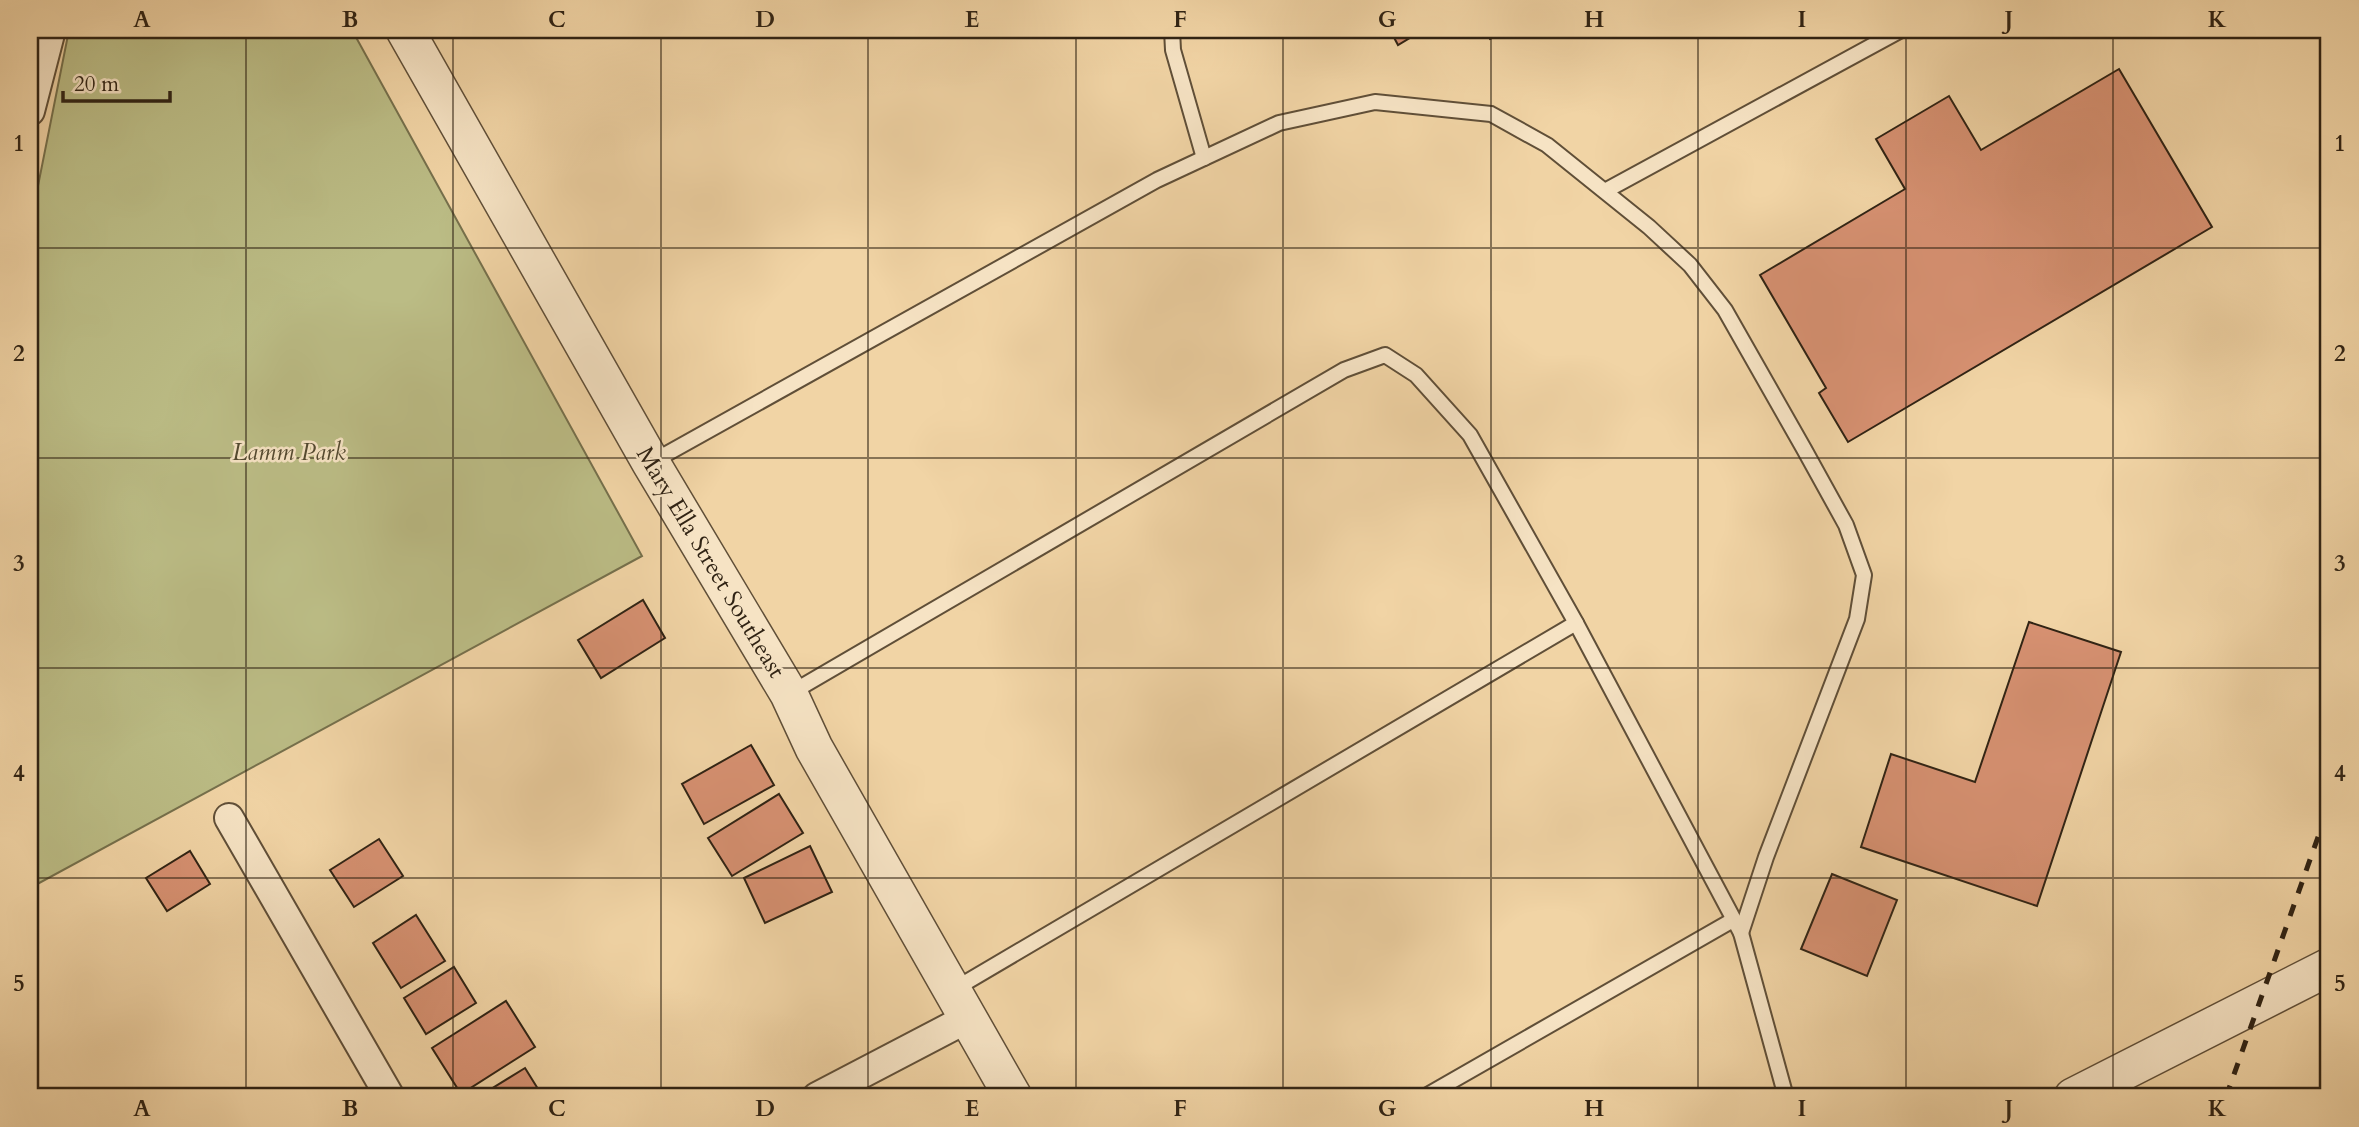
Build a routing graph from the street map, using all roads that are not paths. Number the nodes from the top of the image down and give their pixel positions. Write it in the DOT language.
graph roads {
  1 [pos="51,30"];
  2 [pos="405,30"];
  3 [pos="1172,30"];
  4 [pos="1901,30"];
  5 [pos="30,111"];
  6 [pos="1204,158"];
  7 [pos="1605,191"];
  8 [pos="651,463"];
  9 [pos="1576,624"];
  10 [pos="789,694"];
  11 [pos="229,818"];
  12 [pos="1733,920"];
  13 [pos="1741,933"];
  14 [pos="2329,967"];
  15 [pos="960,1004"];
  16 [pos="390,1097"];
  17 [pos="817,1097"];
  18 [pos="1013,1097"];
  19 [pos="1424,1097"];
  20 [pos="1786,1097"];
  21 [pos="2074,1097"];
  1 -- 5 [label="street"];
  2 -- 8 [label="street, Mary Ella Street Southeast"];
  3 -- 6 [label="lane"];
  4 -- 7 [label="lane"];
  6 -- 7 [label="lane"];
  6 -- 8 [label="lane"];
  7 -- 13 [label="lane"];
  8 -- 10 [label="street, Mary Ella Street Southeast"];
  9 -- 10 [label="lane"];
  9 -- 12 [label="lane"];
  9 -- 15 [label="lane"];
  10 -- 15 [label="street, Mary Ella Street Southeast"];
  11 -- 16 [label="street"];
  12 -- 13 [label="lane"];
  12 -- 19 [label="lane"];
  13 -- 20 [label="lane"];
  14 -- 21 [label="street"];
  15 -- 17 [label="street"];
  15 -- 18 [label="street, Mary Ella Street Southeast"];
}
